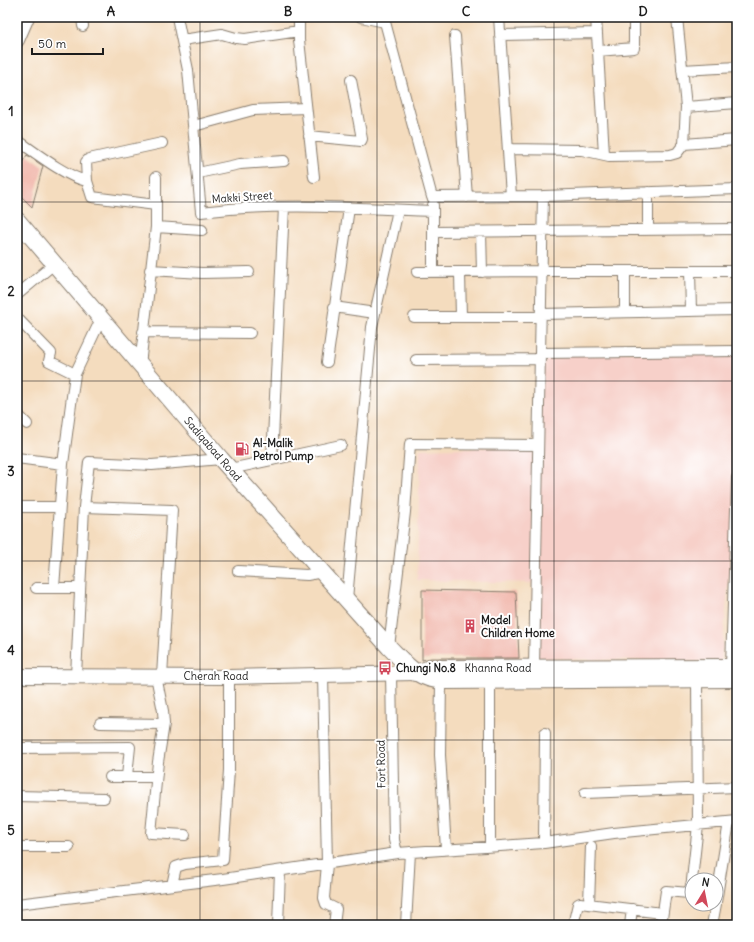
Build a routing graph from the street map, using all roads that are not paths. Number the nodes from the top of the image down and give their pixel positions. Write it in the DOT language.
graph roads {
  1 [pos="17,17"];
  2 [pos="27,17"];
  3 [pos="177,17"];
  4 [pos="299,17"];
  5 [pos="361,17"];
  6 [pos="499,17"];
  7 [pos="596,17"];
  8 [pos="634,17"];
  9 [pos="677,17"];
  10 [pos="299,31"];
  11 [pos="596,33"];
  12 [pos="500,35"];
  13 [pos="455,36"];
  14 [pos="17,40"];
  15 [pos="182,40"];
  16 [pos="598,51"];
  17 [pos="737,67"];
  18 [pos="682,70"];
  19 [pos="351,80"];
  20 [pos="737,103"];
  21 [pos="686,107"];
  22 [pos="306,108"];
  23 [pos="194,126"];
  24 [pos="309,136"];
  25 [pos="17,140"];
  26 [pos="737,140"];
  27 [pos="162,143"];
  28 [pos="684,144"];
  29 [pos="508,150"];
  30 [pos="604,154"];
  31 [pos="284,161"];
  32 [pos="198,173"];
  33 [pos="156,177"];
  34 [pos="314,177"];
  35 [pos="87,181"];
  36 [pos="737,188"];
  37 [pos="648,192"];
  38 [pos="511,196"];
  39 [pos="543,196"];
  40 [pos="432,197"];
  41 [pos="467,197"];
  42 [pos="156,205"];
  43 [pos="284,207"];
  44 [pos="349,208"];
  45 [pos="398,210"];
  46 [pos="433,211"];
  47 [pos="17,220"];
  48 [pos="156,227"];
  49 [pos="648,229"];
  50 [pos="737,229"];
  51 [pos="202,230"];
  52 [pos="433,232"];
  53 [pos="481,232"];
  54 [pos="543,232"];
  55 [pos="54,264"];
  56 [pos="150,270"];
  57 [pos="625,270"];
  58 [pos="542,271"];
  59 [pos="690,271"];
  60 [pos="737,271"];
  61 [pos="249,272"];
  62 [pos="417,272"];
  63 [pos="433,272"];
  64 [pos="460,272"];
  65 [pos="482,272"];
  66 [pos="17,295"];
  67 [pos="334,307"];
  68 [pos="737,310"];
  69 [pos="691,311"];
  70 [pos="625,312"];
  71 [pos="375,313"];
  72 [pos="541,316"];
  73 [pos="414,317"];
  74 [pos="460,317"];
  75 [pos="17,318"];
  76 [pos="101,319"];
  77 [pos="143,332"];
  78 [pos="250,333"];
  79 [pos="737,351"];
  80 [pos="540,356"];
  81 [pos="416,360"];
  82 [pos="327,362"];
  83 [pos="140,365"];
  84 [pos="75,374"];
  85 [pos="17,414"];
  86 [pos="27,424"];
  87 [pos="341,445"];
  88 [pos="538,445"];
  89 [pos="17,458"];
  90 [pos="272,460"];
  91 [pos="63,464"];
  92 [pos="226,464"];
  93 [pos="737,478"];
  94 [pos="736,503"];
  95 [pos="17,507"];
  96 [pos="59,507"];
  97 [pos="84,507"];
  98 [pos="238,571"];
  99 [pos="322,572"];
  100 [pos="36,588"];
  101 [pos="54,588"];
  102 [pos="80,588"];
  103 [pos="347,599"];
  104 [pos="389,647"];
  105 [pos="415,673"];
  106 [pos="734,673"];
  107 [pos="392,674"];
  108 [pos="534,674"];
  109 [pos="323,675"];
  110 [pos="17,676"];
  111 [pos="76,676"];
  112 [pos="159,676"];
  113 [pos="228,677"];
  114 [pos="698,679"];
  115 [pos="441,681"];
  116 [pos="490,681"];
  117 [pos="100,723"];
  118 [pos="164,724"];
  119 [pos="545,733"];
  120 [pos="17,748"];
  121 [pos="127,776"];
  122 [pos="110,777"];
  123 [pos="156,777"];
  124 [pos="737,787"];
  125 [pos="698,789"];
  126 [pos="584,793"];
  127 [pos="17,796"];
  128 [pos="104,798"];
  129 [pos="733,822"];
  130 [pos="698,825"];
  131 [pos="185,835"];
  132 [pos="544,842"];
  133 [pos="490,846"];
  134 [pos="591,846"];
  135 [pos="17,847"];
  136 [pos="69,847"];
  137 [pos="446,849"];
  138 [pos="410,852"];
  139 [pos="397,853"];
  140 [pos="326,864"];
  141 [pos="280,871"];
  142 [pos="693,872"];
  143 [pos="723,872"];
  144 [pos="172,885"];
  145 [pos="684,892"];
  146 [pos="17,904"];
  147 [pos="589,904"];
  148 [pos="632,909"];
  149 [pos="714,912"];
  150 [pos="662,913"];
  151 [pos="278,925"];
  152 [pos="334,925"];
  153 [pos="406,925"];
  154 [pos="458,925"];
  155 [pos="463,925"];
  156 [pos="573,925"];
  157 [pos="630,925"];
  158 [pos="661,925"];
  159 [pos="712,925"];
  1 -- 2 [label="street"];
  2 -- 14 [label="street"];
  3 -- 15 [label="street, Makki Street"];
  4 -- 10 [label="street"];
  5 -- 40 [label="street"];
  6 -- 12 [label="street"];
  7 -- 11 [label="street"];
  8 -- 16 [label="street"];
  9 -- 18 [label="street"];
  10 -- 15 [label="street"];
  10 -- 22 [label="street"];
  11 -- 12 [label="street"];
  11 -- 16 [label="street"];
  12 -- 29 [label="street"];
  13 -- 41 [label="street"];
  15 -- 23 [label="street, Makki Street"];
  16 -- 30 [label="street"];
  17 -- 18 [label="street"];
  18 -- 21 [label="street"];
  19 -- 24 [label="street"];
  20 -- 21 [label="street"];
  21 -- 28 [label="street"];
  22 -- 23 [label="street"];
  22 -- 24 [label="street"];
  23 -- 32 [label="street, Makki Street"];
  24 -- 34 [label="street"];
  25 -- 35 [label="street"];
  26 -- 28 [label="street"];
  27 -- 35 [label="street"];
  28 -- 30 [label="street"];
  29 -- 30 [label="street"];
  29 -- 38 [label="street"];
  31 -- 32 [label="street"];
  32 -- 43 [label="street, Makki Street"];
  33 -- 42 [label="street"];
  35 -- 42 [label="street"];
  36 -- 37 [label="street"];
  37 -- 39 [label="street"];
  37 -- 49 [label="street"];
  38 -- 39 [label="street"];
  38 -- 41 [label="street"];
  39 -- 54 [label="street"];
  40 -- 41 [label="street"];
  40 -- 46 [label="street"];
  42 -- 48 [label="street"];
  43 -- 44 [label="street, Makki Street"];
  43 -- 90 [label="street"];
  44 -- 45 [label="street, Makki Street"];
  44 -- 67 [label="street"];
  45 -- 46 [label="street, Makki Street"];
  45 -- 71 [label="street"];
  46 -- 52 [label="street"];
  47 -- 55 [label="main road, Sadiqabad Road"];
  48 -- 51 [label="street"];
  48 -- 56 [label="street"];
  49 -- 50 [label="street"];
  49 -- 54 [label="street"];
  52 -- 53 [label="street"];
  52 -- 63 [label="street"];
  53 -- 54 [label="street"];
  53 -- 65 [label="street"];
  54 -- 58 [label="street"];
  55 -- 66 [label="street"];
  55 -- 76 [label="main road, Sadiqabad Road"];
  56 -- 61 [label="street"];
  56 -- 77 [label="street"];
  57 -- 58 [label="street"];
  57 -- 59 [label="street"];
  57 -- 70 [label="street"];
  58 -- 65 [label="street"];
  58 -- 72 [label="street"];
  59 -- 60 [label="street"];
  59 -- 69 [label="street"];
  62 -- 63 [label="street"];
  63 -- 64 [label="street"];
  64 -- 65 [label="street"];
  64 -- 74 [label="street"];
  67 -- 71 [label="street"];
  67 -- 82 [label="street"];
  68 -- 69 [label="street"];
  69 -- 70 [label="street"];
  70 -- 72 [label="street"];
  71 -- 103 [label="street"];
  72 -- 74 [label="street"];
  72 -- 80 [label="street"];
  73 -- 74 [label="street"];
  75 -- 84 [label="street"];
  76 -- 83 [label="main road, Sadiqabad Road"];
  76 -- 84 [label="street"];
  77 -- 78 [label="street"];
  77 -- 83 [label="street"];
  79 -- 80 [label="street"];
  80 -- 81 [label="street"];
  80 -- 88 [label="street"];
  83 -- 92 [label="main road, Sadiqabad Road"];
  84 -- 91 [label="street"];
  85 -- 86 [label="street"];
  87 -- 90 [label="street"];
  88 -- 104 [label="street"];
  88 -- 108 [label="street"];
  89 -- 91 [label="street"];
  90 -- 92 [label="street"];
  91 -- 96 [label="street"];
  92 -- 97 [label="street"];
  92 -- 99 [label="main road, Sadiqabad Road"];
  93 -- 94 [label="street"];
  94 -- 106 [label="street"];
  95 -- 96 [label="street"];
  96 -- 101 [label="street"];
  97 -- 102 [label="street"];
  97 -- 112 [label="street"];
  98 -- 99 [label="street"];
  99 -- 103 [label="main road, Sadiqabad Road"];
  100 -- 101 [label="street"];
  101 -- 102 [label="street"];
  102 -- 111 [label="street"];
  103 -- 104 [label="main road, Sadiqabad Road"];
  104 -- 105 [label="main road, Sadiqabad Road"];
  105 -- 107 [label="street, Cherah Road"];
  105 -- 108 [label="main road, Khanna Road"];
  105 -- 115 [label="main road, Khanna Road"];
  106 -- 108 [label="main road, Khanna Road"];
  106 -- 114 [label="main road, Khanna Road"];
  107 -- 109 [label="street, Cherah Road"];
  107 -- 139 [label="street, Fort Road"];
  108 -- 114 [label="main road, Khanna Road"];
  108 -- 116 [label="main road, Khanna Road"];
  109 -- 113 [label="street, Cherah Road"];
  109 -- 140 [label="street"];
  110 -- 111 [label="street, Cherah Road"];
  111 -- 112 [label="street, Cherah Road"];
  112 -- 113 [label="street, Cherah Road"];
  112 -- 118 [label="street"];
  113 -- 144 [label="street"];
  114 -- 125 [label="street"];
  115 -- 116 [label="main road, Khanna Road"];
  115 -- 137 [label="street"];
  116 -- 133 [label="street"];
  117 -- 118 [label="street"];
  118 -- 123 [label="street"];
  119 -- 132 [label="street"];
  120 -- 121 [label="street"];
  121 -- 122 [label="street"];
  121 -- 123 [label="street"];
  123 -- 131 [label="street"];
  124 -- 125 [label="street"];
  125 -- 126 [label="street"];
  125 -- 130 [label="street"];
  127 -- 128 [label="street"];
  129 -- 130 [label="street"];
  129 -- 143 [label="street"];
  130 -- 132 [label="street"];
  130 -- 142 [label="street"];
  132 -- 133 [label="street"];
  133 -- 137 [label="street"];
  134 -- 147 [label="street"];
  135 -- 136 [label="street"];
  137 -- 138 [label="street"];
  138 -- 139 [label="street"];
  138 -- 153 [label="street"];
  139 -- 140 [label="street"];
  140 -- 141 [label="street"];
  140 -- 152 [label="street"];
  141 -- 144 [label="street"];
  141 -- 151 [label="street"];
  144 -- 146 [label="street"];
  145 -- 150 [label="street"];
  147 -- 148 [label="street"];
  147 -- 156 [label="street"];
  148 -- 150 [label="street"];
  148 -- 157 [label="street"];
  149 -- 159 [label="street"];
  150 -- 158 [label="street"];
  154 -- 155 [label="street"];
}
